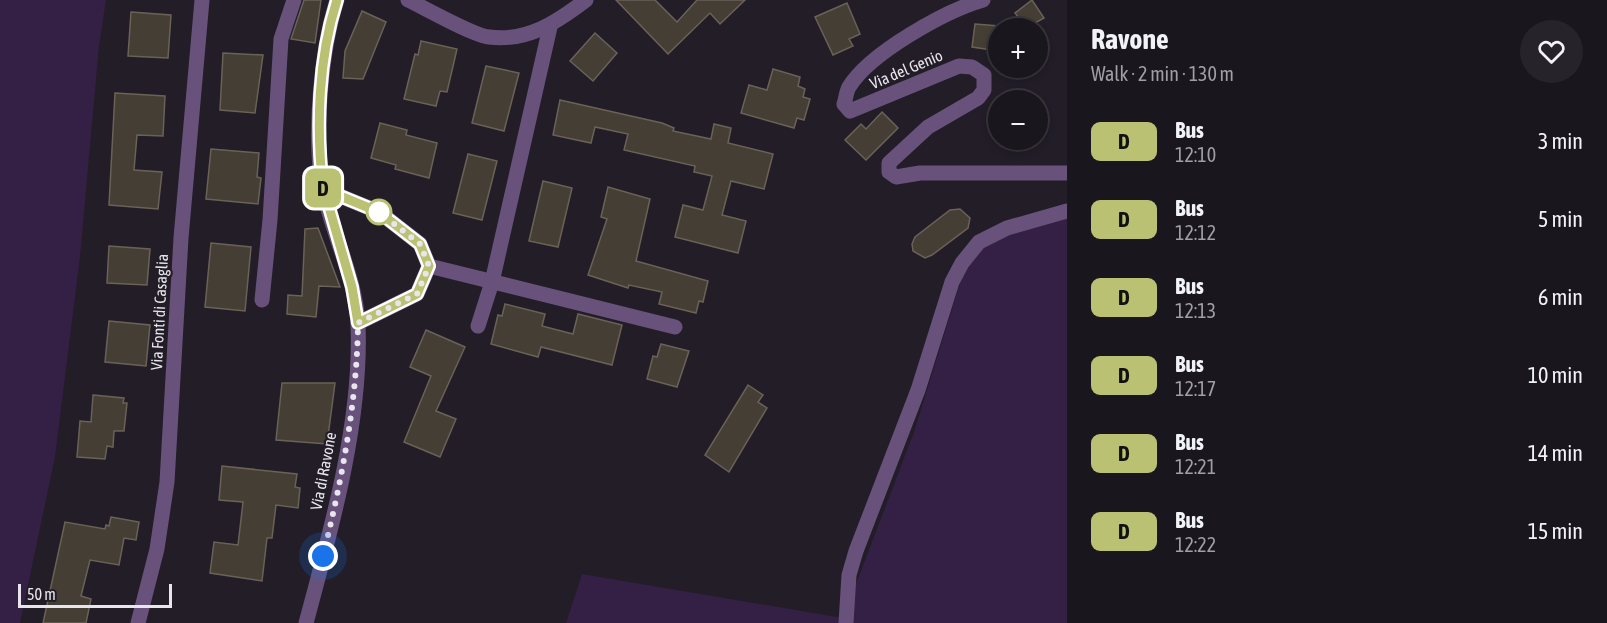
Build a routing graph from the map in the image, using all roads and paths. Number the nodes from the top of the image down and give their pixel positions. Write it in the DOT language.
graph roads {
  1 [pos="202,0"];
  2 [pos="294,0"];
  3 [pos="337,0"];
  4 [pos="408,0"];
  5 [pos="586,0"];
  6 [pos="983,0"];
  7 [pos="550,27"];
  8 [pos="1067,173"];
  9 [pos="323,189"];
  10 [pos="1067,211"];
  11 [pos="429,266"];
  12 [pos="492,282"];
  13 [pos="262,300"];
  14 [pos="358,323"];
  15 [pos="478,326"];
  16 [pos="675,327"];
  17 [pos="138,623"];
  18 [pos="306,623"];
  19 [pos="846,623"];
  1 -- 17 [label="street, Via Fonti di Casaglia"];
  2 -- 13 [label="street"];
  3 -- 9 [label="street, Via di Ravone"];
  4 -- 7 [label="street"];
  5 -- 7 [label="street"];
  6 -- 8 [label="street, Via del Genio"];
  7 -- 12 [label="street"];
  9 -- 11 [label="street"];
  9 -- 14 [label="street, Via di Ravone"];
  10 -- 19 [label="street"];
  11 -- 12 [label="street"];
  11 -- 14 [label="street"];
  12 -- 15 [label="street"];
  12 -- 16 [label="street"];
  14 -- 18 [label="street, Via di Ravone"];
}
